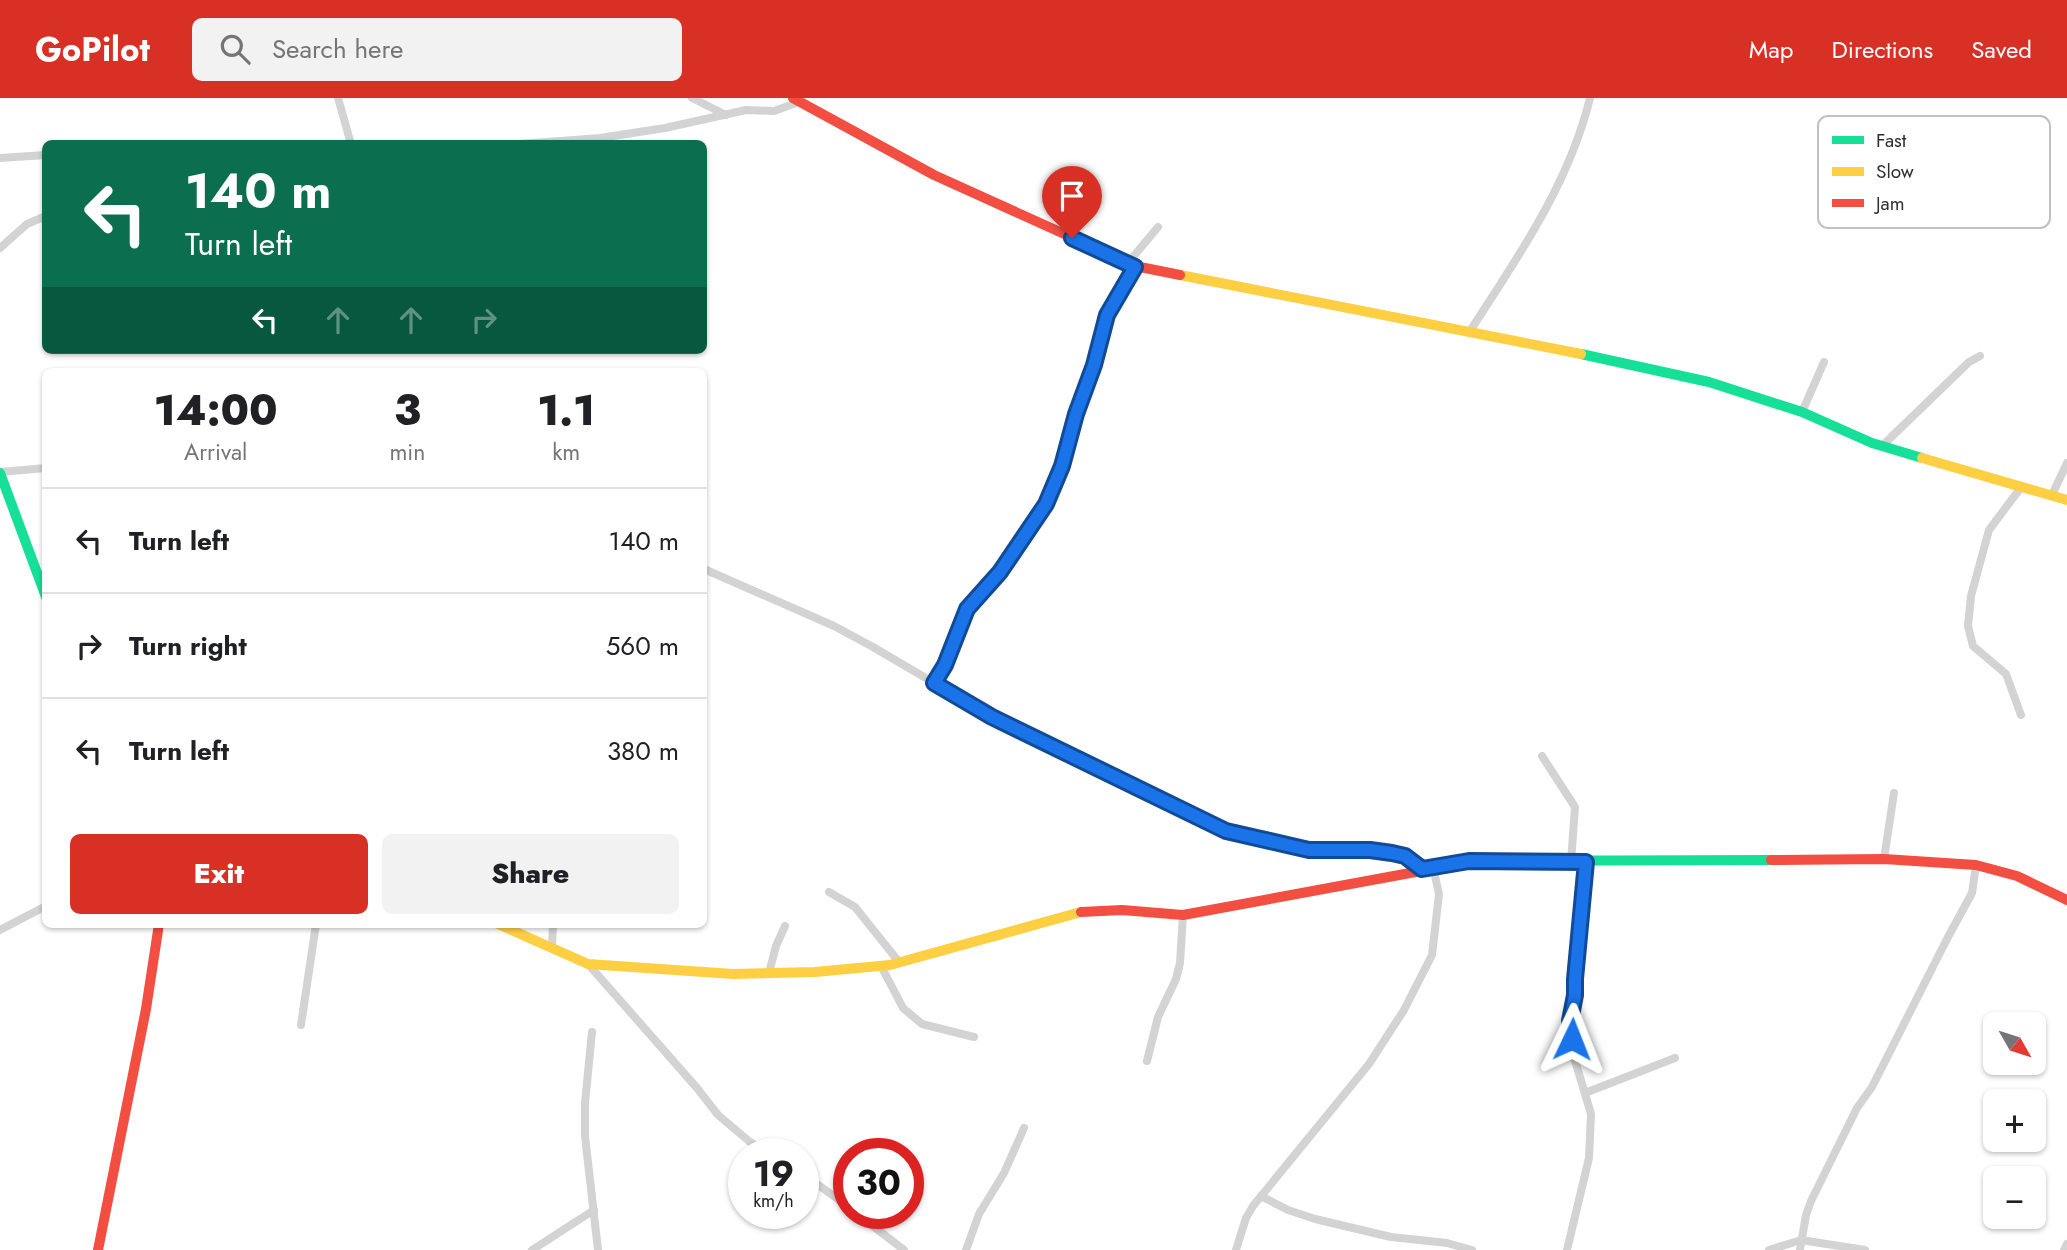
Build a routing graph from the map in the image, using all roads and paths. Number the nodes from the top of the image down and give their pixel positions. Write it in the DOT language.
graph roads {
  1 [pos="338,98"];
  2 [pos="692,98"];
  3 [pos="1590,98"];
  4 [pos="796,100"];
  5 [pos="726,115"];
  6 [pos="350,140"];
  7 [pos="573,140"];
  8 [pos="42,155"];
  9 [pos="0,158"];
  10 [pos="42,218"];
  11 [pos="1158,227"];
  12 [pos="0,248"];
  13 [pos="1132,265"];
  14 [pos="1470,331"];
  15 [pos="1980,356"];
  16 [pos="1825,362"];
  17 [pos="1802,412"];
  18 [pos="1882,446"];
  19 [pos="2067,463"];
  20 [pos="42,468"];
  21 [pos="0,472"];
  22 [pos="2022,486"];
  23 [pos="2052,495"];
  24 [pos="2067,500"];
  25 [pos="707,570"];
  26 [pos="42,586"];
  27 [pos="934,683"];
  28 [pos="2021,715"];
  29 [pos="1542,756"];
  30 [pos="1895,793"];
  31 [pos="1884,859"];
  32 [pos="1571,862"];
  33 [pos="1586,862"];
  34 [pos="1976,865"];
  35 [pos="1427,868"];
  36 [pos="829,892"];
  37 [pos="2067,900"];
  38 [pos="42,908"];
  39 [pos="1184,915"];
  40 [pos="785,926"];
  41 [pos="158,928"];
  42 [pos="315,928"];
  43 [pos="507,928"];
  44 [pos="553,928"];
  45 [pos="0,930"];
  46 [pos="552,947"];
  47 [pos="899,962"];
  48 [pos="588,964"];
  49 [pos="881,965"];
  50 [pos="769,974"];
  51 [pos="301,1025"];
  52 [pos="592,1032"];
  53 [pos="974,1037"];
  54 [pos="1675,1058"];
  55 [pos="1147,1060"];
  56 [pos="1584,1093"];
  57 [pos="1024,1128"];
  58 [pos="745,1138"];
  59 [pos="1261,1196"];
  60 [pos="594,1210"];
  61 [pos="877,1229"];
  62 [pos="1801,1240"];
  63 [pos="2067,1244"];
  64 [pos="98,1250"];
  65 [pos="532,1250"];
  66 [pos="598,1250"];
  67 [pos="904,1250"];
  68 [pos="966,1250"];
  69 [pos="1236,1250"];
  70 [pos="1472,1250"];
  71 [pos="1567,1250"];
  72 [pos="1769,1250"];
  73 [pos="1800,1250"];
  74 [pos="1865,1250"];
  75 [pos="2064,1250"];
  1 -- 6 [label="street"];
  2 -- 5 [label="street"];
  3 -- 14 [label="street"];
  4 -- 5 [label="street"];
  4 -- 13 [label="street"];
  5 -- 7 [label="street"];
  8 -- 9 [label="street"];
  10 -- 12 [label="street"];
  11 -- 13 [label="street"];
  13 -- 14 [label="street"];
  13 -- 27 [label="street"];
  14 -- 17 [label="street"];
  15 -- 18 [label="street"];
  16 -- 17 [label="street"];
  17 -- 18 [label="street"];
  18 -- 22 [label="street"];
  19 -- 23 [label="street"];
  20 -- 21 [label="street"];
  21 -- 26 [label="street"];
  22 -- 23 [label="street"];
  22 -- 28 [label="street"];
  23 -- 24 [label="street"];
  25 -- 27 [label="street"];
  27 -- 35 [label="street"];
  29 -- 32 [label="street"];
  30 -- 31 [label="street"];
  31 -- 33 [label="street"];
  31 -- 34 [label="street"];
  32 -- 33 [label="street"];
  32 -- 35 [label="street"];
  33 -- 56 [label="street"];
  34 -- 37 [label="street"];
  34 -- 62 [label="street"];
  35 -- 39 [label="street"];
  35 -- 59 [label="street"];
  36 -- 47 [label="street"];
  38 -- 45 [label="street"];
  39 -- 47 [label="street"];
  39 -- 55 [label="street"];
  40 -- 50 [label="street"];
  41 -- 64 [label="street"];
  42 -- 51 [label="street"];
  43 -- 46 [label="street"];
  44 -- 46 [label="street"];
  46 -- 48 [label="street"];
  47 -- 49 [label="street"];
  48 -- 50 [label="street"];
  48 -- 58 [label="street"];
  49 -- 50 [label="street"];
  49 -- 53 [label="street"];
  52 -- 60 [label="street"];
  54 -- 56 [label="street"];
  56 -- 71 [label="street"];
  57 -- 68 [label="street"];
  59 -- 69 [label="street"];
  59 -- 70 [label="street"];
  60 -- 65 [label="street"];
  60 -- 66 [label="street"];
  61 -- 67 [label="street"];
  62 -- 72 [label="street"];
  62 -- 73 [label="street"];
  62 -- 74 [label="street"];
  63 -- 75 [label="street"];
}
